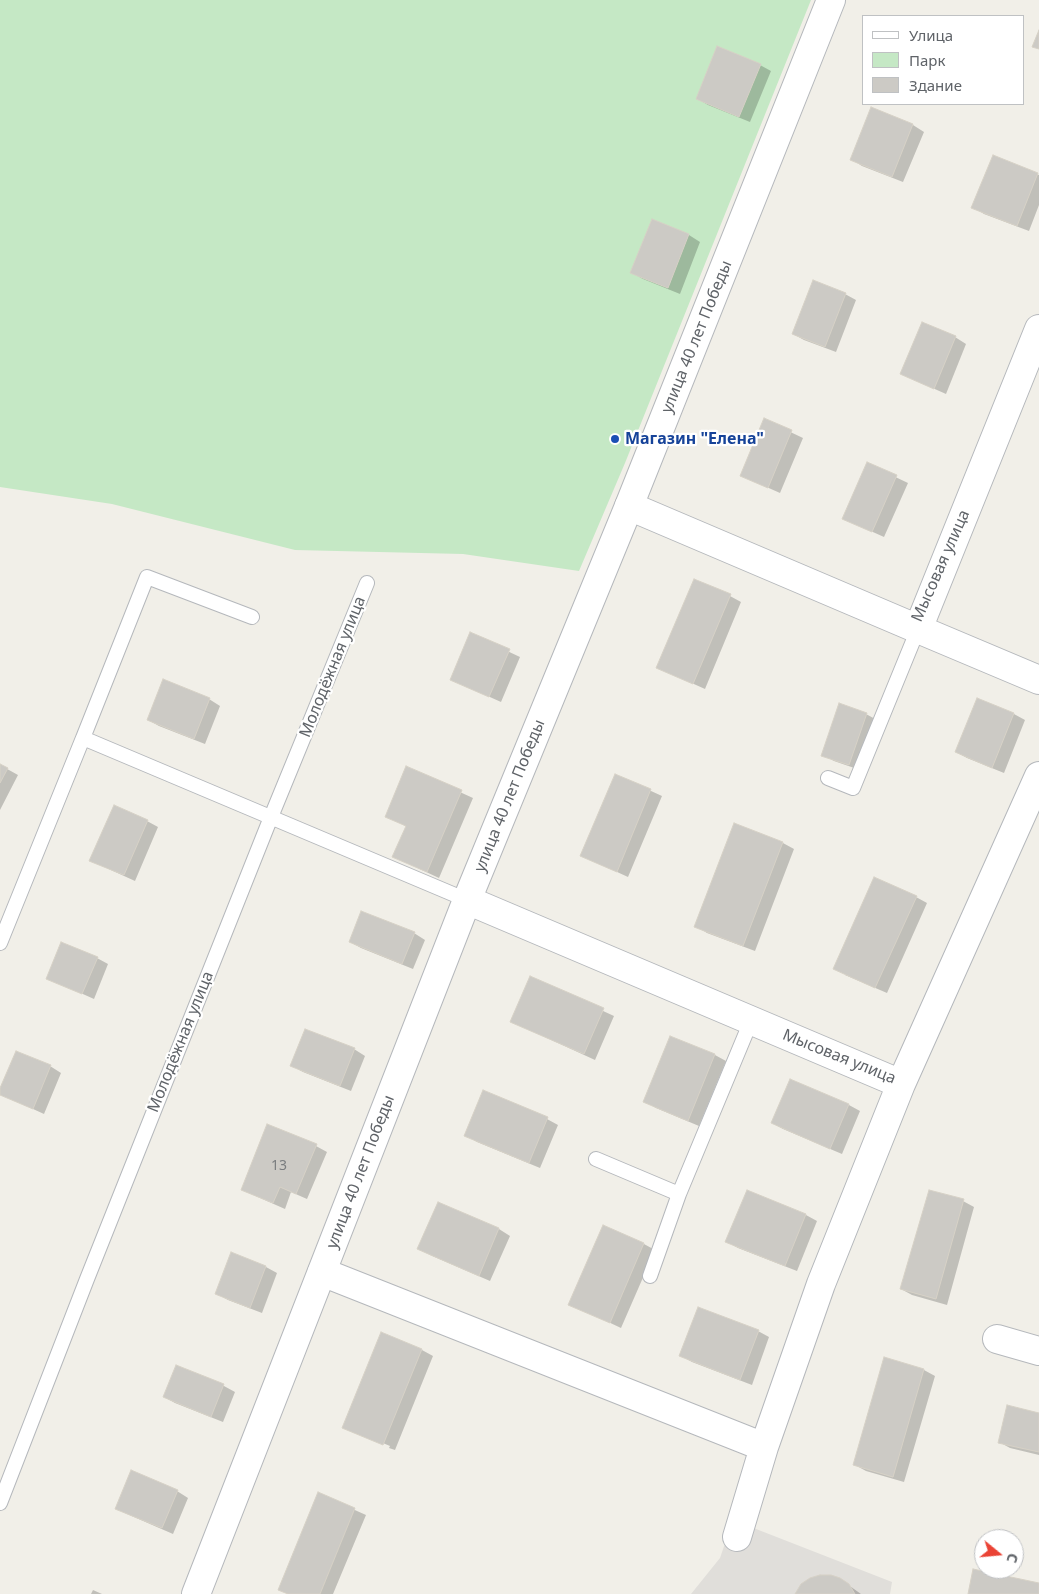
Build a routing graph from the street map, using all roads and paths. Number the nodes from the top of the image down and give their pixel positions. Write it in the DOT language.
graph roads {
  1 [pos="831,0"];
  2 [pos="1039,329"];
  3 [pos="629,506"];
  4 [pos="368,583"];
  5 [pos="252,617"];
  6 [pos="918,629"];
  7 [pos="1039,680"];
  8 [pos="83,738"];
  9 [pos="1039,776"];
  10 [pos="828,778"];
  11 [pos="271,817"];
  12 [pos="467,900"];
  13 [pos="0,943"];
  14 [pos="751,1020"];
  15 [pos="901,1084"];
  16 [pos="596,1159"];
  17 [pos="679,1194"];
  18 [pos="322,1272"];
  19 [pos="650,1276"];
  20 [pos="997,1339"];
  21 [pos="1039,1351"];
  22 [pos="764,1447"];
  23 [pos="0,1503"];
  24 [pos="737,1537"];
  25 [pos="196,1594"];
  1 -- 3 [label="street, улица 40 лет Победы"];
  2 -- 6 [label="street, Мысовая улица"];
  3 -- 6 [label="street, Мысовая улица"];
  3 -- 12 [label="street, улица 40 лет Победы"];
  4 -- 11 [label="lane, Молодёжная улица"];
  5 -- 8 [label="lane"];
  6 -- 7 [label="street"];
  6 -- 10 [label="lane"];
  8 -- 11 [label="lane"];
  8 -- 13 [label="lane"];
  9 -- 15 [label="street, Мысовая улица"];
  11 -- 12 [label="lane"];
  11 -- 23 [label="lane, Молодёжная улица"];
  12 -- 14 [label="street, Мысовая улица"];
  12 -- 18 [label="street, улица 40 лет Победы"];
  14 -- 15 [label="street, Мысовая улица"];
  14 -- 17 [label="lane"];
  15 -- 22 [label="street"];
  16 -- 17 [label="lane"];
  17 -- 19 [label="lane"];
  18 -- 22 [label="street"];
  18 -- 25 [label="street, улица 40 лет Победы"];
  20 -- 21 [label="street"];
  22 -- 24 [label="street"];
}
